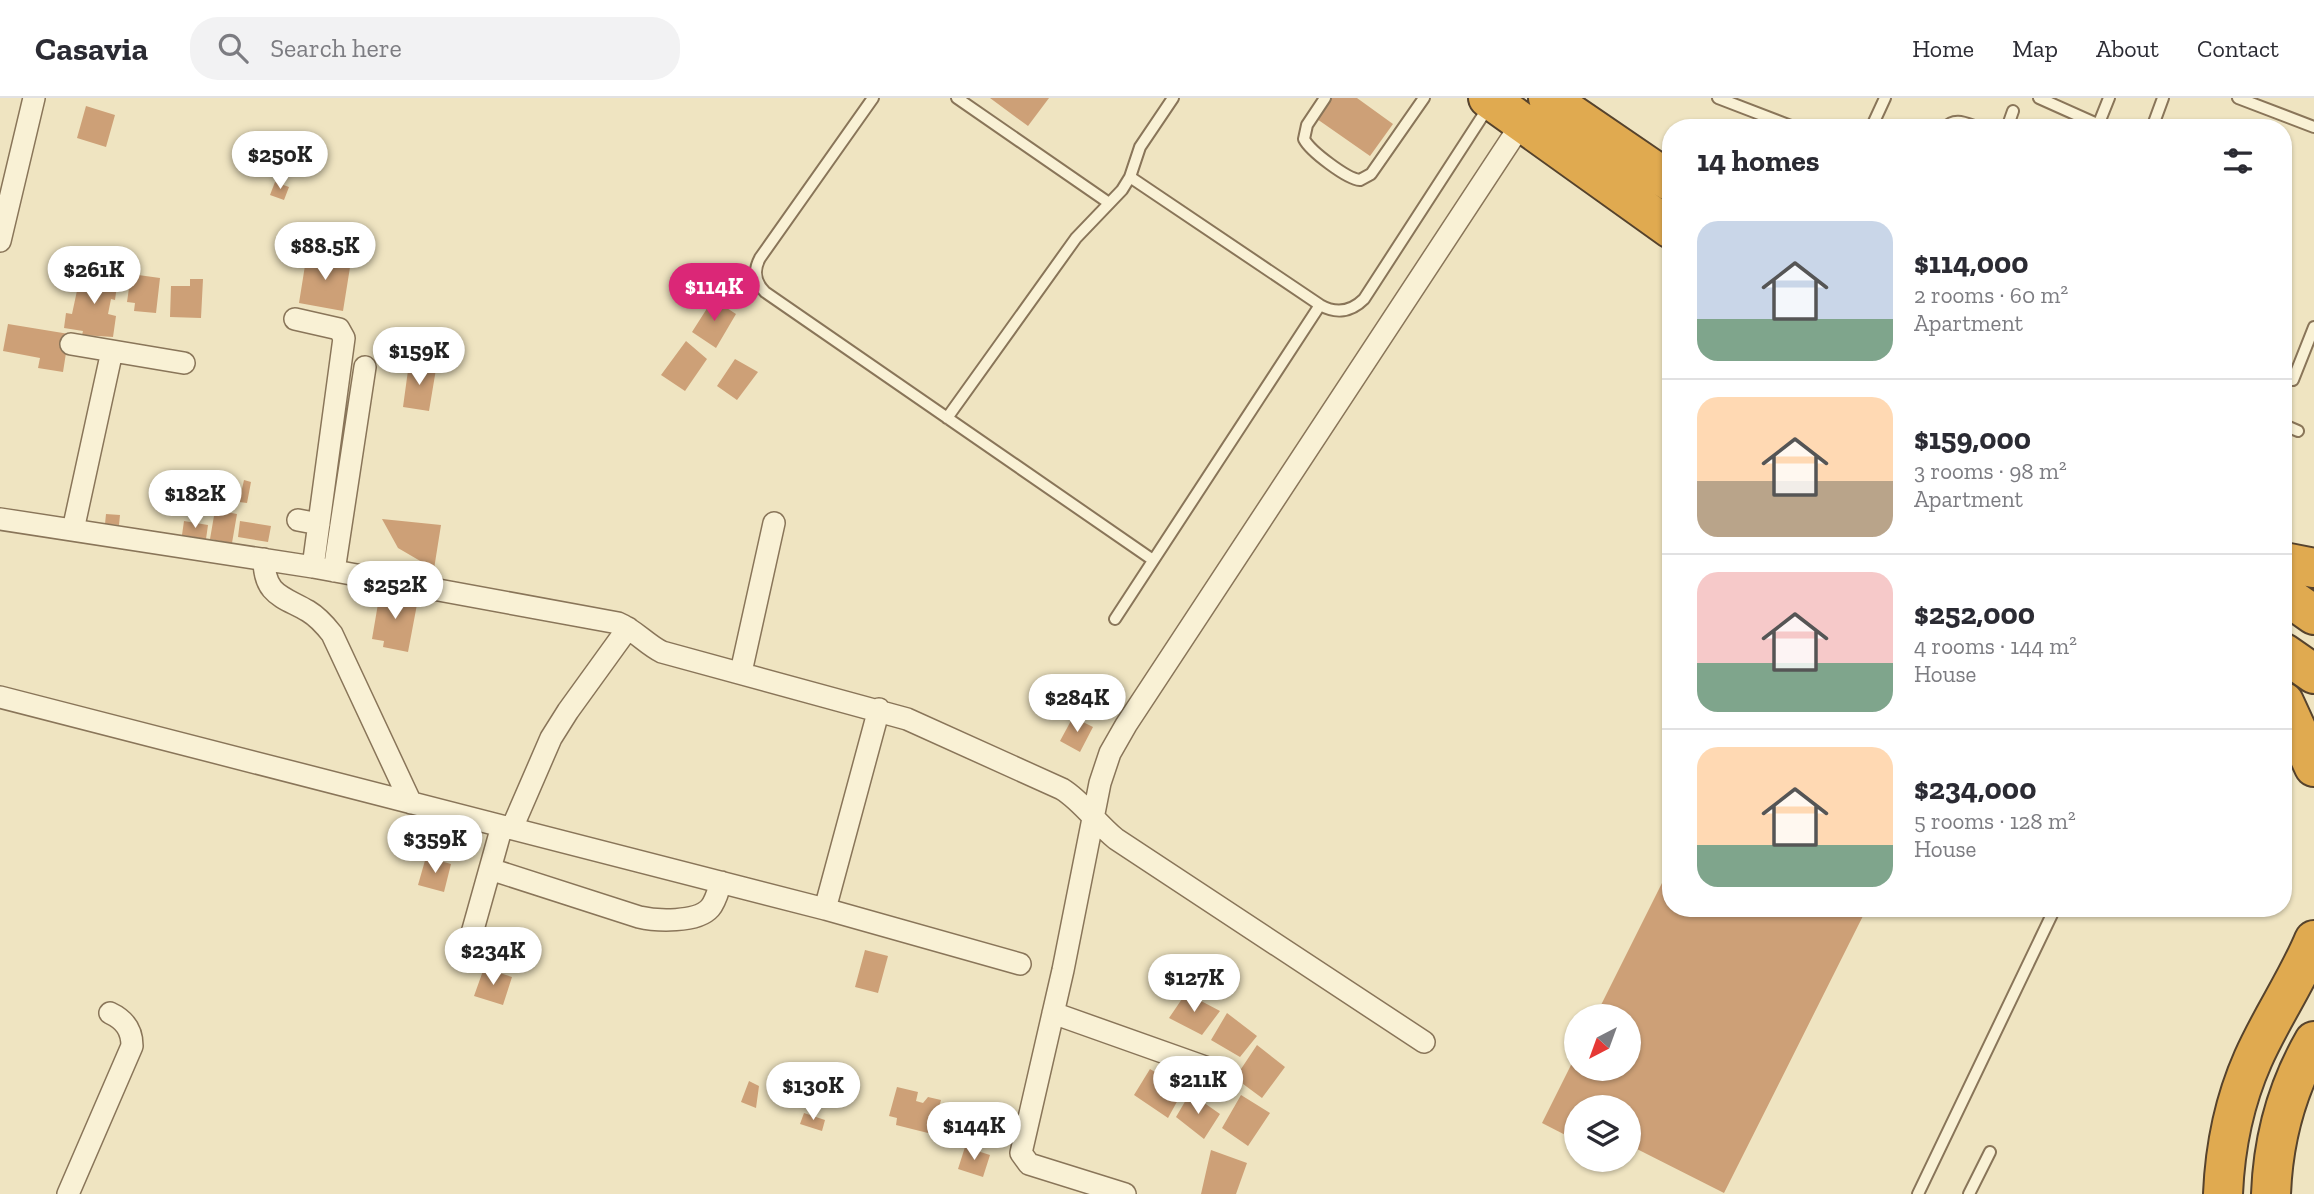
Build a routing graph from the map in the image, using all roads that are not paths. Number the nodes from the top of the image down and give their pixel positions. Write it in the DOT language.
graph roads {
  1 [pos="34,98"];
  2 [pos="873,98"];
  3 [pos="957,98"];
  4 [pos="1174,98"];
  5 [pos="1325,98"];
  6 [pos="1424,98"];
  7 [pos="1718,98"];
  8 [pos="1885,98"];
  9 [pos="2039,98"];
  10 [pos="2109,98"];
  11 [pos="2163,98"];
  12 [pos="2238,98"];
  13 [pos="1490,99"];
  14 [pos="1535,110"];
  15 [pos="2013,111"];
  16 [pos="1773,119"];
  17 [pos="1875,119"];
  18 [pos="2010,119"];
  19 [pos="2084,119"];
  20 [pos="2103,119"];
  21 [pos="2155,119"];
  22 [pos="2314,127"];
  23 [pos="1130,177"];
  24 [pos="1662,177"];
  25 [pos="1109,203"];
  26 [pos="1662,221"];
  27 [pos="0,241"];
  28 [pos="1320,305"];
  29 [pos="295,319"];
  30 [pos="2314,327"];
  31 [pos="71,344"];
  32 [pos="112,351"];
  33 [pos="184,363"];
  34 [pos="365,366"];
  35 [pos="2293,380"];
  36 [pos="947,418"];
  37 [pos="2292,428"];
  38 [pos="2298,431"];
  39 [pos="0,519"];
  40 [pos="298,520"];
  41 [pos="774,523"];
  42 [pos="319,524"];
  43 [pos="73,530"];
  44 [pos="264,559"];
  45 [pos="1153,561"];
  46 [pos="2292,564"];
  47 [pos="2314,568"];
  48 [pos="324,569"];
  49 [pos="2292,600"];
  50 [pos="2314,615"];
  51 [pos="1115,619"];
  52 [pos="628,628"];
  53 [pos="2292,659"];
  54 [pos="741,673"];
  55 [pos="2314,674"];
  56 [pos="0,698"];
  57 [pos="879,709"];
  58 [pos="2292,719"];
  59 [pos="2314,767"];
  60 [pos="411,803"];
  61 [pos="1092,817"];
  62 [pos="507,827"];
  63 [pos="490,869"];
  64 [pos="721,882"];
  65 [pos="825,909"];
  66 [pos="2051,917"];
  67 [pos="2314,940"];
  68 [pos="467,951"];
  69 [pos="1020,964"];
  70 [pos="110,1013"];
  71 [pos="1053,1013"];
  72 [pos="2314,1041"];
  73 [pos="1424,1042"];
  74 [pos="1205,1067"];
  75 [pos="1990,1152"];
  76 [pos="68,1194"];
  77 [pos="1125,1194"];
  78 [pos="1918,1194"];
  79 [pos="1969,1194"];
  80 [pos="2222,1194"];
  81 [pos="2271,1194"];
  1 -- 27 [label="street"];
  2 -- 36 [label="lane"];
  3 -- 25 [label="lane"];
  4 -- 23 [label="lane"];
  5 -- 6 [label="lane"];
  7 -- 16 [label="lane"];
  8 -- 17 [label="lane"];
  9 -- 19 [label="lane"];
  10 -- 20 [label="lane"];
  11 -- 21 [label="lane"];
  12 -- 22 [label="lane"];
  13 -- 14 [label="highway"];
  13 -- 28 [label="lane"];
  14 -- 24 [label="highway"];
  14 -- 26 [label="highway"];
  14 -- 61 [label="street"];
  15 -- 18 [label="lane"];
  23 -- 25 [label="lane"];
  23 -- 28 [label="lane"];
  25 -- 36 [label="lane"];
  28 -- 45 [label="lane"];
  29 -- 42 [label="street"];
  30 -- 35 [label="lane"];
  31 -- 32 [label="street"];
  32 -- 33 [label="street"];
  32 -- 43 [label="street"];
  34 -- 48 [label="street"];
  36 -- 45 [label="lane"];
  37 -- 38 [label="lane"];
  39 -- 43 [label="street"];
  40 -- 42 [label="street"];
  41 -- 54 [label="street"];
  42 -- 48 [label="street"];
  43 -- 44 [label="street"];
  44 -- 48 [label="street"];
  44 -- 60 [label="street"];
  45 -- 51 [label="lane"];
  46 -- 47 [label="highway"];
  48 -- 52 [label="street"];
  49 -- 50 [label="highway"];
  52 -- 54 [label="street"];
  52 -- 62 [label="street"];
  53 -- 55 [label="highway"];
  54 -- 57 [label="street"];
  56 -- 60 [label="street"];
  57 -- 61 [label="street"];
  57 -- 65 [label="street"];
  58 -- 59 [label="highway"];
  60 -- 62 [label="street"];
  61 -- 71 [label="street"];
  61 -- 73 [label="street"];
  62 -- 63 [label="street"];
  62 -- 64 [label="street"];
  63 -- 64 [label="street"];
  63 -- 68 [label="street"];
  64 -- 65 [label="street"];
  65 -- 69 [label="street"];
  66 -- 78 [label="lane"];
  67 -- 80 [label="highway"];
  70 -- 76 [label="street"];
  71 -- 74 [label="street"];
  71 -- 77 [label="street"];
  72 -- 81 [label="highway"];
  75 -- 79 [label="lane"];
}
